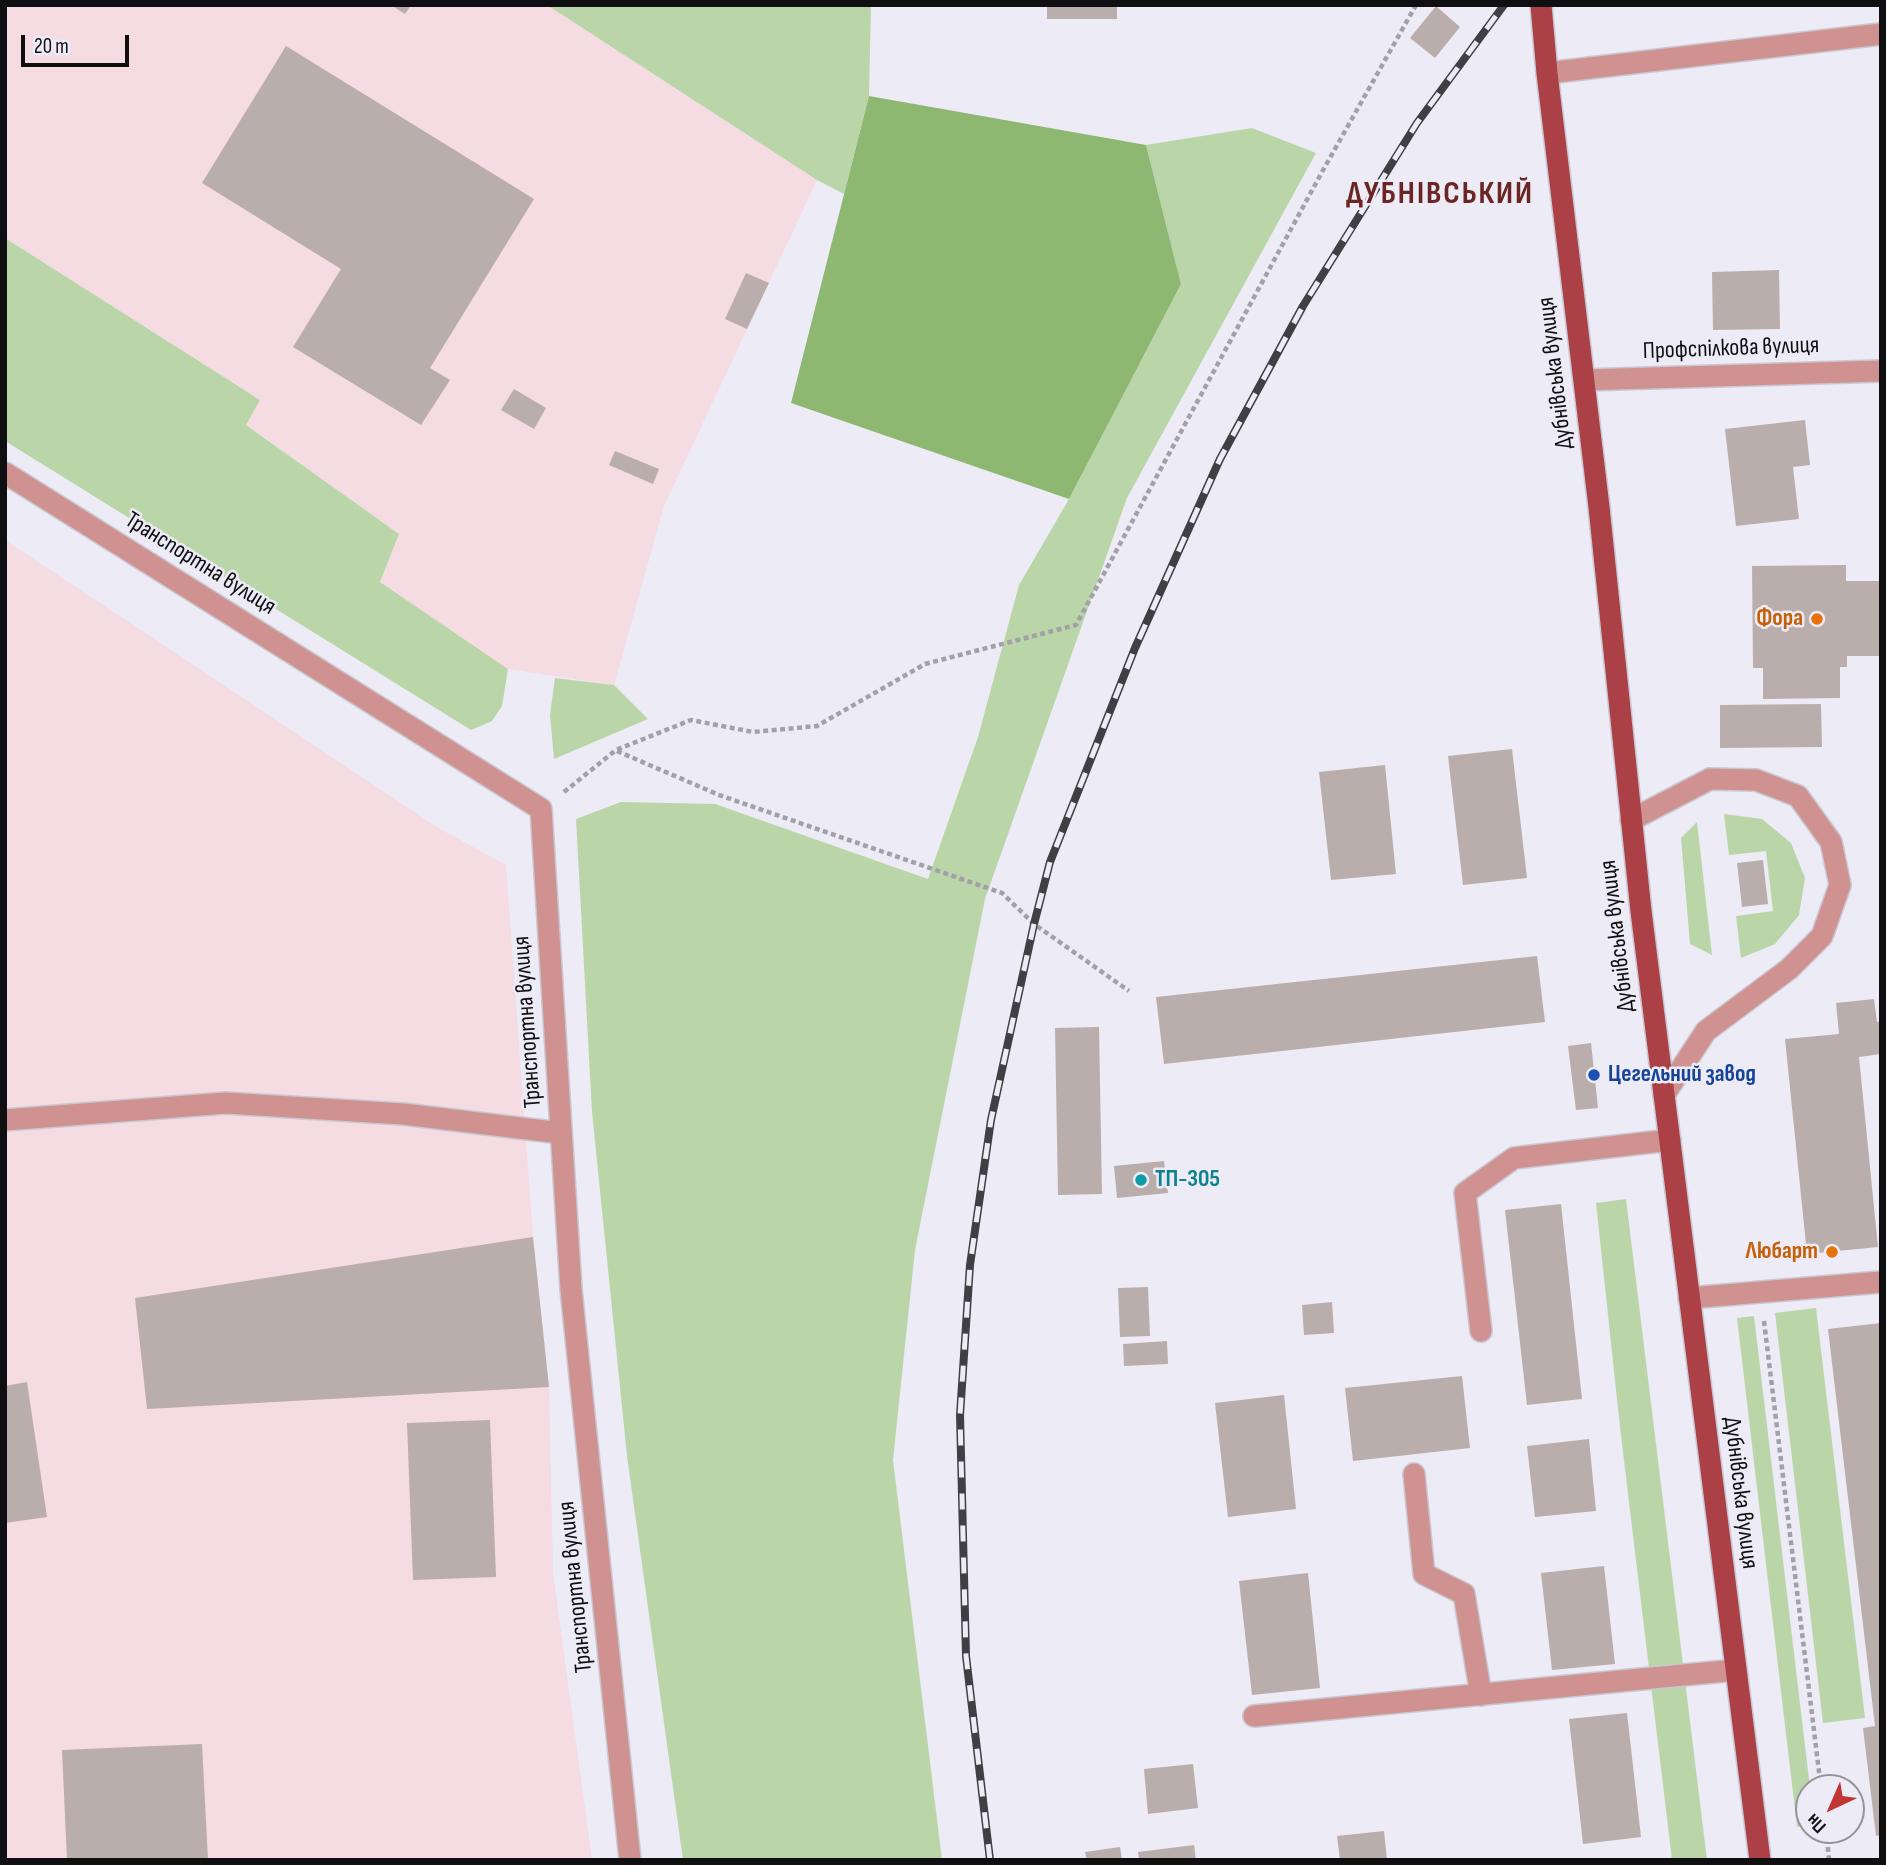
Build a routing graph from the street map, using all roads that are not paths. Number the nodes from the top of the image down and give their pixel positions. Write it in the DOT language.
graph roads {
  1 [pos="1541,5"];
  2 [pos="1881,34"];
  3 [pos="1547,72"];
  4 [pos="1881,371"];
  5 [pos="1584,380"];
  6 [pos="5,473"];
  7 [pos="1631,820"];
  8 [pos="1664,1095"];
  9 [pos="5,1120"];
  10 [pos="561,1133"];
  11 [pos="1670,1140"];
  12 [pos="1881,1282"];
  13 [pos="1689,1298"];
  14 [pos="1481,1331"];
  15 [pos="1414,1474"];
  16 [pos="1736,1670"];
  17 [pos="1481,1695"];
  18 [pos="1254,1716"];
  19 [pos="630,1860"];
  20 [pos="1760,1860"];
  1 -- 3 [label="main road, Дубнівська вулиця"];
  2 -- 3 [label="street"];
  3 -- 5 [label="main road, Дубнівська вулиця"];
  4 -- 5 [label="street, Профспілкова вулиця"];
  5 -- 7 [label="main road, Дубнівська вулиця"];
  6 -- 10 [label="street, Транспортна вулиця"];
  7 -- 8 [label="main road, Дубнівська вулиця"];
  7 -- 8 [label="street"];
  8 -- 11 [label="main road, Дубнівська вулиця"];
  9 -- 10 [label="street"];
  10 -- 19 [label="street, Транспортна вулиця"];
  11 -- 13 [label="main road, Дубнівська вулиця"];
  11 -- 14 [label="street"];
  12 -- 13 [label="street"];
  13 -- 16 [label="main road, Дубнівська вулиця"];
  15 -- 17 [label="street"];
  16 -- 17 [label="street"];
  16 -- 20 [label="main road, Дубнівська вулиця"];
  17 -- 18 [label="street"];
}
